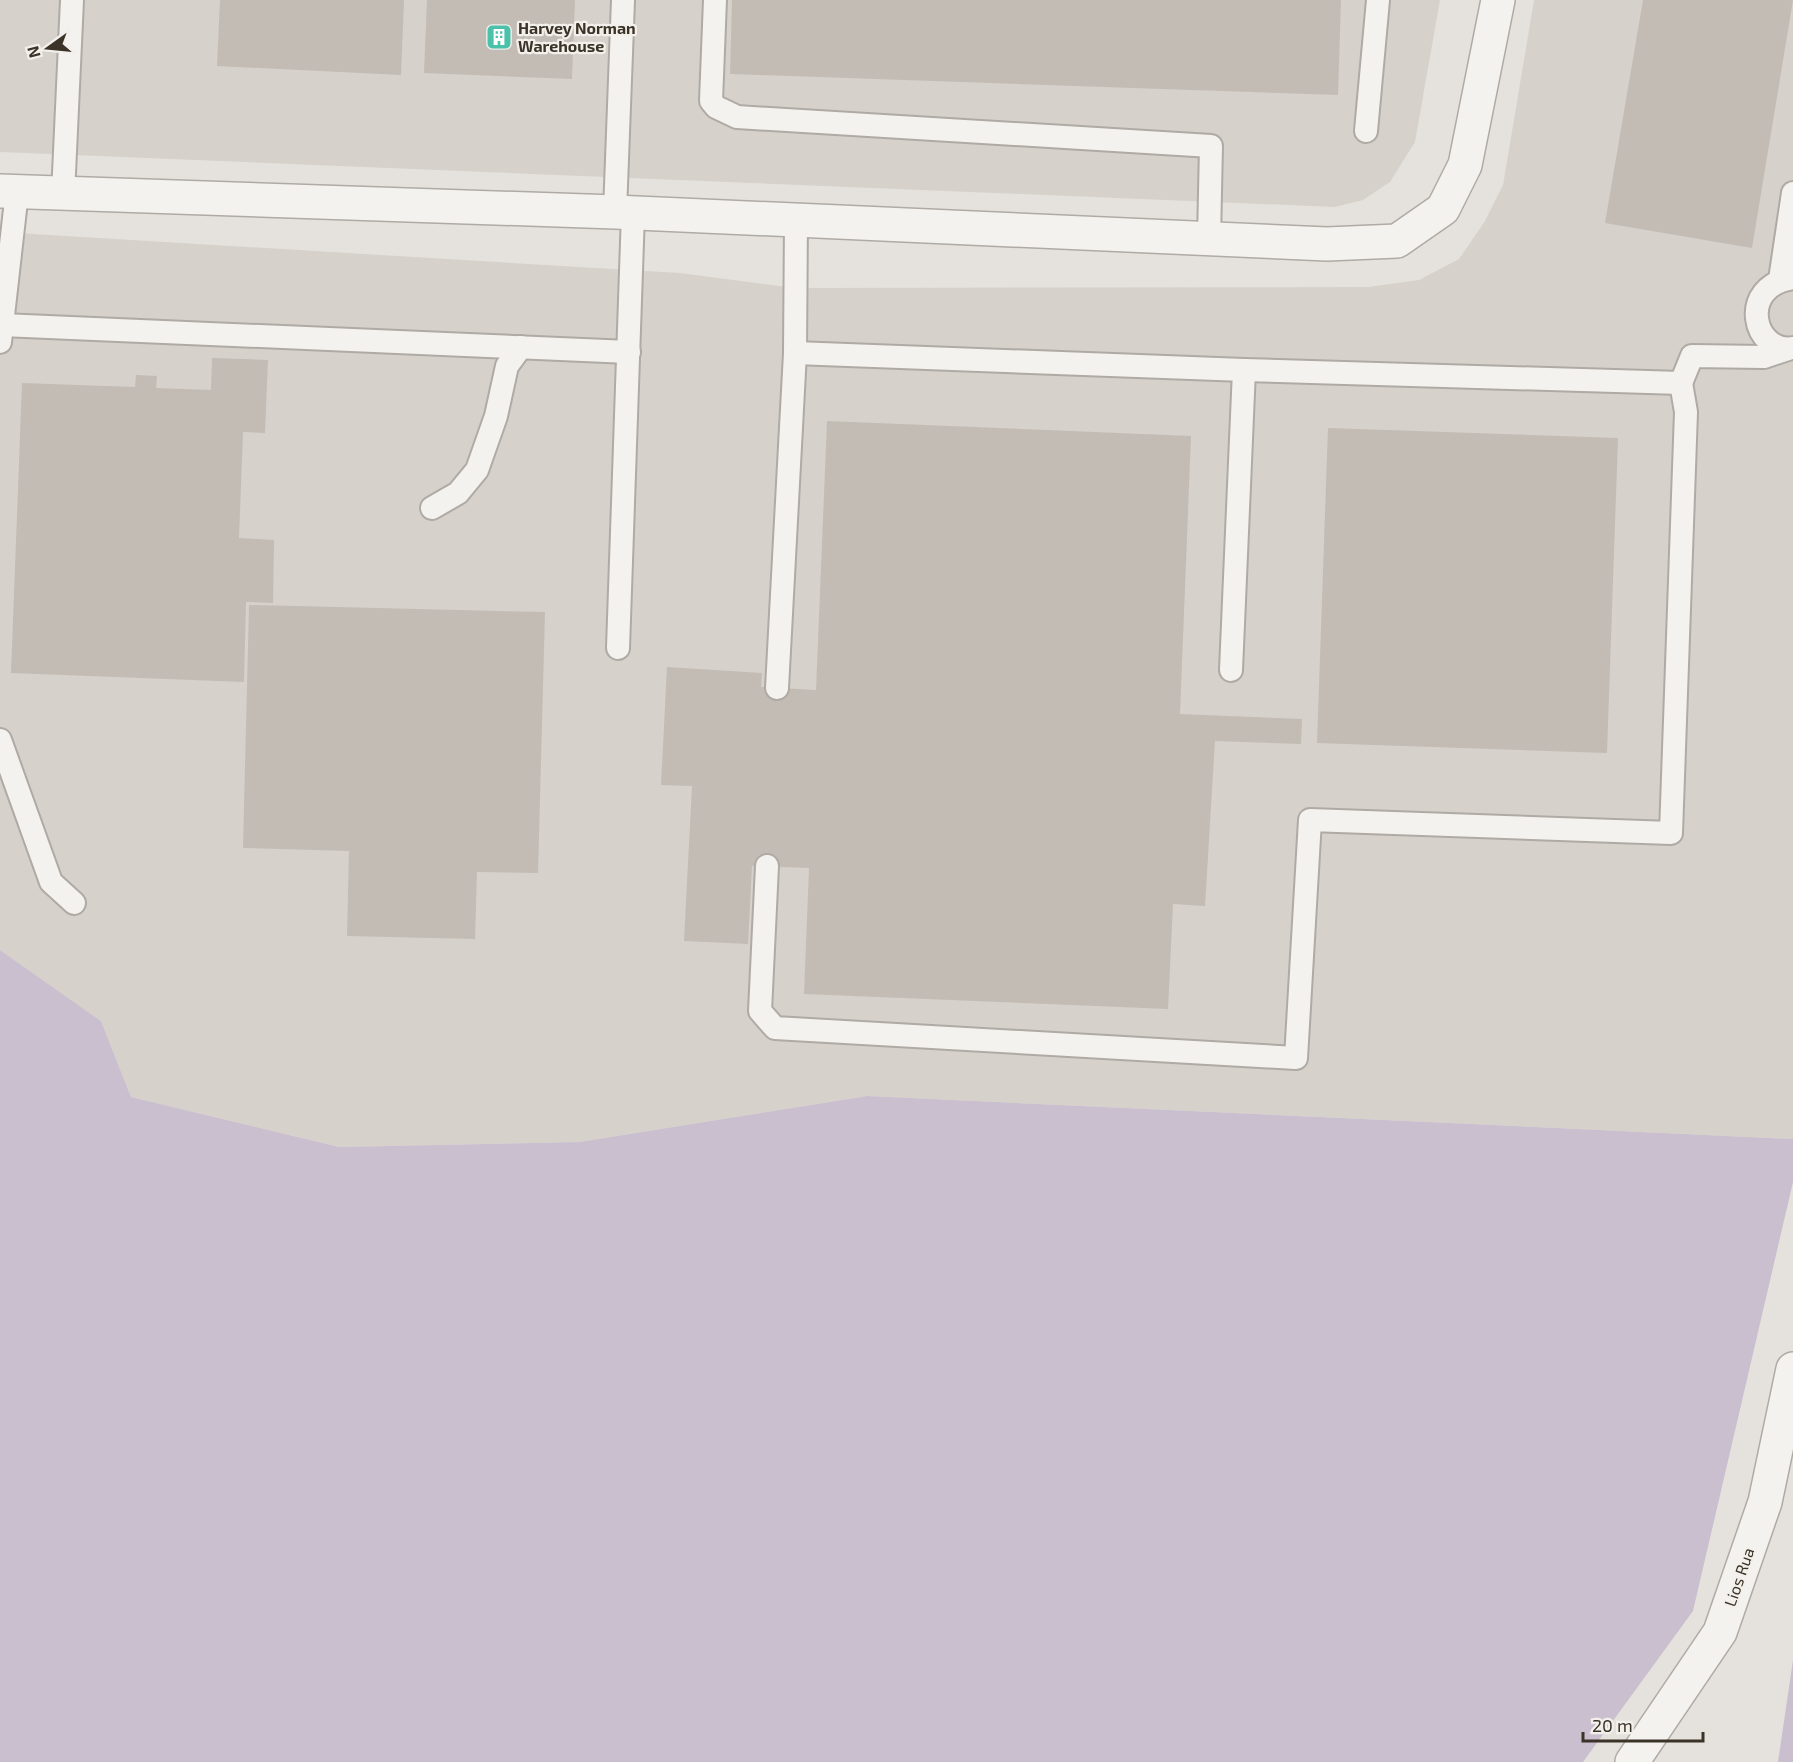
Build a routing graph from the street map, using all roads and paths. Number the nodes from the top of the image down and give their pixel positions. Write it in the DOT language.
graph roads {
  1 [pos="72,0"];
  2 [pos="623,0"];
  3 [pos="715,0"];
  4 [pos="1378,0"];
  5 [pos="1498,0"];
  6 [pos="1366,131"];
  7 [pos="9,192"];
  8 [pos="1793,193"];
  9 [pos="63,195"];
  10 [pos="624,212"];
  11 [pos="796,220"];
  12 [pos="1209,239"];
  13 [pos="1786,279"];
  14 [pos="1,333"];
  15 [pos="521,347"];
  16 [pos="1790,349"];
  17 [pos="629,352"];
  18 [pos="795,353"];
  19 [pos="1244,370"];
  20 [pos="1681,383"];
  21 [pos="432,508"];
  22 [pos="618,648"];
  23 [pos="1231,670"];
  24 [pos="777,688"];
  25 [pos="0,740"];
  26 [pos="767,867"];
  27 [pos="74,903"];
  28 [pos="1793,1369"];
  29 [pos="1632,1762"];
  1 -- 9 [label="lane"];
  2 -- 10 [label="lane"];
  3 -- 12 [label="lane"];
  4 -- 6 [label="lane"];
  5 -- 12 [label="street"];
  7 -- 9 [label="street"];
  7 -- 14 [label="lane"];
  8 -- 13 [label="lane"];
  9 -- 10 [label="street"];
  10 -- 11 [label="street"];
  10 -- 17 [label="lane"];
  11 -- 12 [label="street"];
  11 -- 18 [label="lane"];
  13 -- 16 [label="lane"];
  14 -- 15 [label="lane"];
  15 -- 17 [label="lane"];
  15 -- 21 [label="lane"];
  16 -- 20 [label="lane"];
  17 -- 22 [label="lane"];
  18 -- 19 [label="lane"];
  18 -- 24 [label="lane"];
  19 -- 20 [label="lane"];
  19 -- 23 [label="lane"];
  20 -- 26 [label="lane"];
  25 -- 27 [label="lane"];
  28 -- 29 [label="street, Lios Rua"];
}
